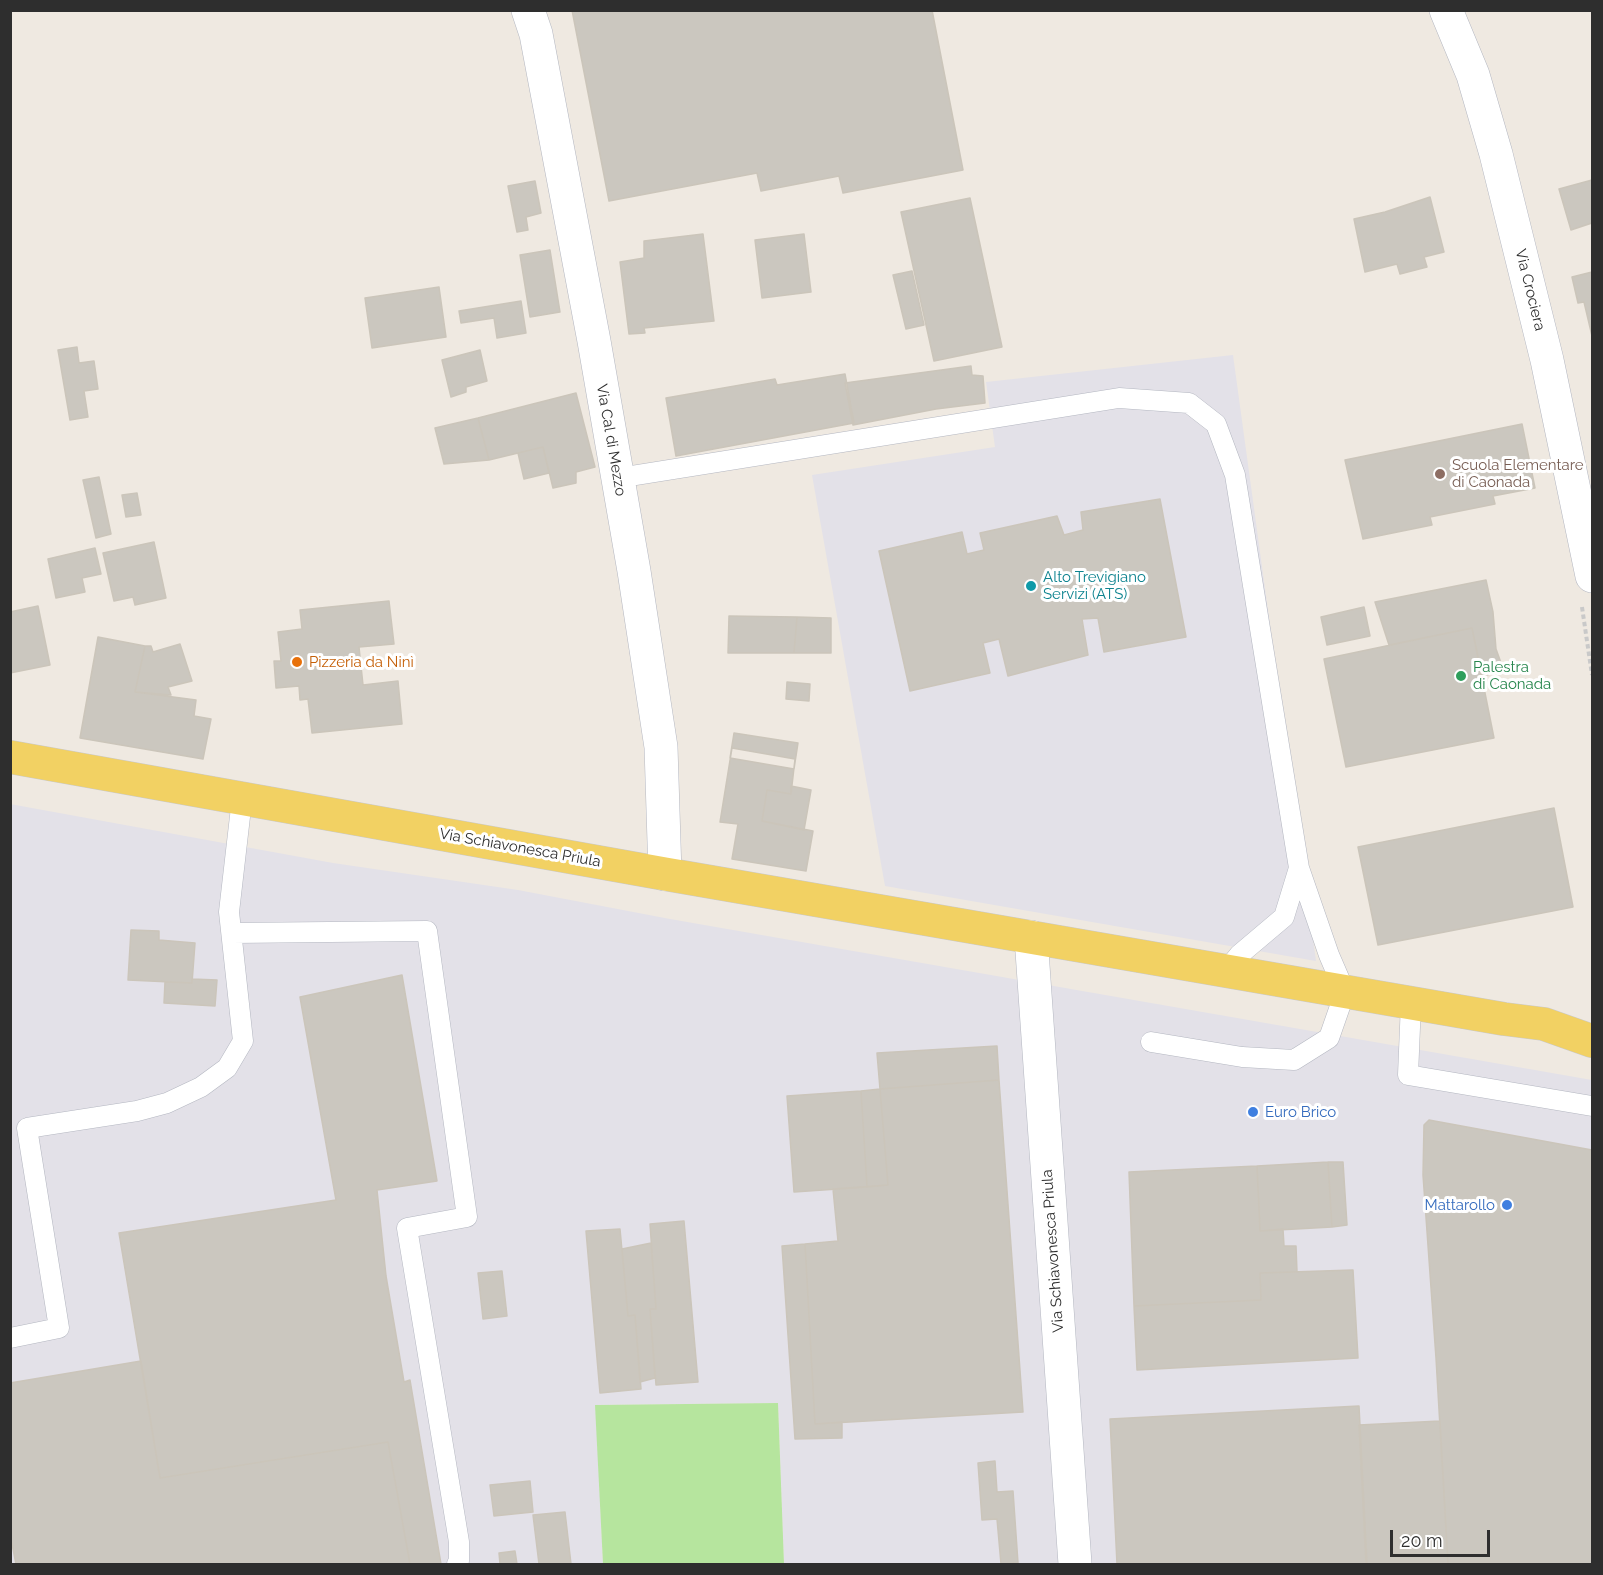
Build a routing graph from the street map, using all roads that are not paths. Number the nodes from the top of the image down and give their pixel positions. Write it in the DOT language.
graph roads {
  1 [pos="528,10"];
  2 [pos="1446,10"];
  3 [pos="618,478"];
  4 [pos="1592,575"];
  5 [pos="10,757"];
  6 [pos="243,799"];
  7 [pos="1299,868"];
  8 [pos="665,874"];
  9 [pos="232,933"];
  10 [pos="1031,937"];
  11 [pos="1226,971"];
  12 [pos="1345,992"];
  13 [pos="1411,1003"];
  14 [pos="1593,1017"];
  15 [pos="1544,1024"];
  16 [pos="1593,1041"];
  17 [pos="1151,1042"];
  18 [pos="1593,1106"];
  19 [pos="10,1338"];
  20 [pos="457,1564"];
  21 [pos="1075,1564"];
  1 -- 3 [label="street, Via Cal di Mezzo"];
  2 -- 4 [label="street, Via Crociera"];
  3 -- 7 [label="lane"];
  3 -- 8 [label="street, Via Cal di Mezzo"];
  5 -- 6 [label="main road, Via Schiavonesca Priula"];
  6 -- 8 [label="main road, Via Schiavonesca Priula"];
  6 -- 9 [label="lane"];
  7 -- 11 [label="lane"];
  7 -- 12 [label="lane"];
  8 -- 10 [label="main road, Via Schiavonesca Priula"];
  9 -- 19 [label="lane"];
  9 -- 20 [label="lane"];
  10 -- 11 [label="main road, Via Schiavonesca Priula"];
  10 -- 21 [label="street, Via Schiavonesca Priula"];
  11 -- 12 [label="main road, Via Schiavonesca Priula"];
  12 -- 13 [label="main road, Via Schiavonesca Priula"];
  12 -- 17 [label="lane"];
  13 -- 15 [label="main road, Via Schiavonesca Priula"];
  13 -- 18 [label="lane"];
  14 -- 15 [label="main road, Via Schiavonesca Priula"];
  15 -- 16 [label="main road, Via Schiavonesca Priula"];
}
